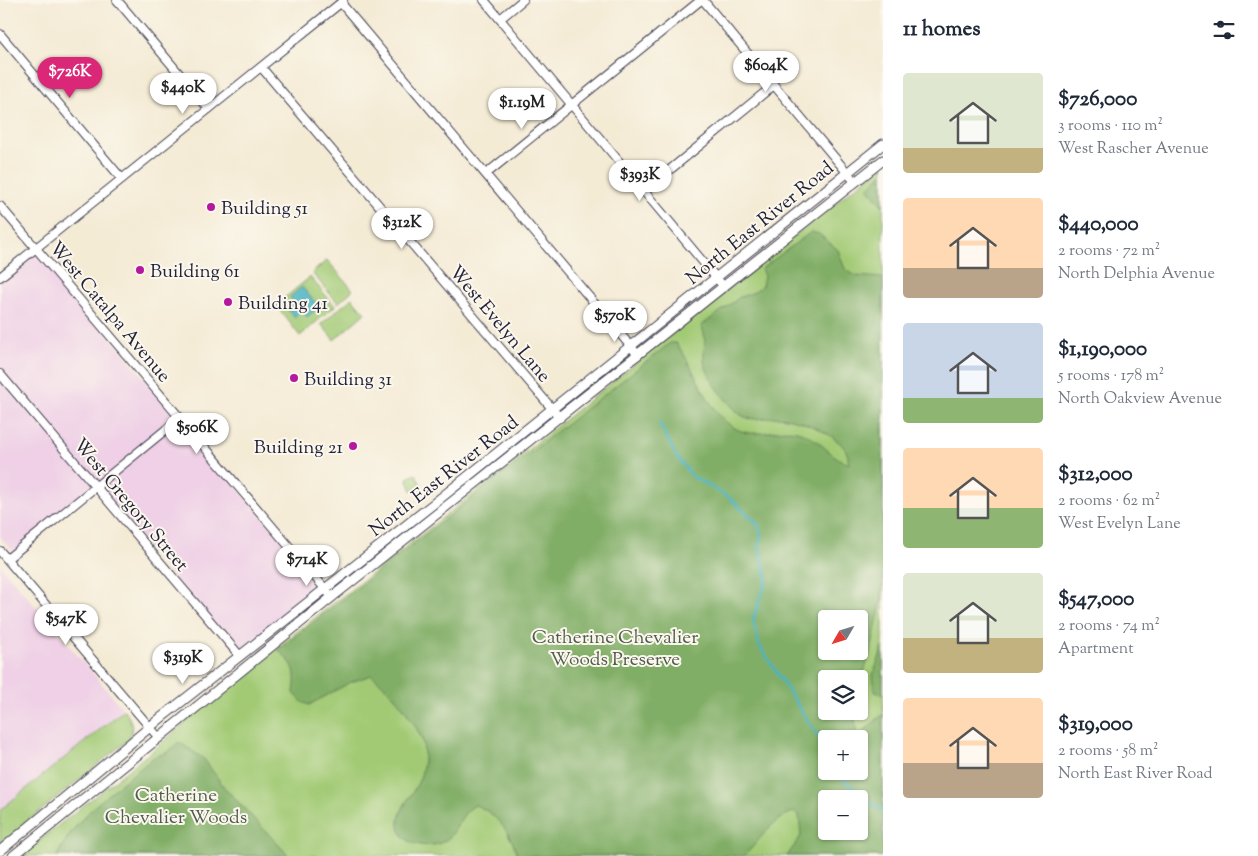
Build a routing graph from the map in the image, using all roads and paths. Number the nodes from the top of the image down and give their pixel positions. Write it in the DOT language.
graph roads {
  1 [pos="117,0"];
  2 [pos="484,0"];
  3 [pos="523,0"];
  4 [pos="702,0"];
  5 [pos="342,2"];
  6 [pos="500,19"];
  7 [pos="0,34"];
  8 [pos="261,67"];
  9 [pos="774,84"];
  10 [pos="572,104"];
  11 [pos="209,109"];
  12 [pos="883,144"];
  13 [pos="883,160"];
  14 [pos="848,172"];
  15 [pos="486,174"];
  16 [pos="122,179"];
  17 [pos="855,182"];
  18 [pos="645,190"];
  19 [pos="0,206"];
  20 [pos="36,248"];
  21 [pos="0,277"];
  22 [pos="716,277"];
  23 [pos="724,287"];
  24 [pos="630,346"];
  25 [pos="638,355"];
  26 [pos="0,374"];
  27 [pos="552,409"];
  28 [pos="180,418"];
  29 [pos="560,418"];
  30 [pos="96,487"];
  31 [pos="0,551"];
  32 [pos="7,559"];
  33 [pos="324,588"];
  34 [pos="332,598"];
  35 [pos="240,656"];
  36 [pos="150,727"];
  37 [pos="159,738"];
  38 [pos="0,851"];
  39 [pos="13,856"];
  1 -- 11 [label="street"];
  2 -- 6 [label="street"];
  3 -- 6 [label="street"];
  4 -- 9 [label="street"];
  4 -- 10 [label="street"];
  5 -- 8 [label="street"];
  5 -- 15 [label="street"];
  6 -- 10 [label="street"];
  7 -- 16 [label="street"];
  8 -- 11 [label="street"];
  8 -- 27 [label="street, West Evelyn Lane"];
  9 -- 14 [label="street"];
  9 -- 18 [label="street"];
  10 -- 15 [label="street"];
  10 -- 18 [label="street"];
  11 -- 16 [label="street"];
  12 -- 14 [label="main road, North East River Road"];
  13 -- 17 [label="main road, North East River Road"];
  14 -- 17 [label="street"];
  14 -- 22 [label="main road, North East River Road"];
  15 -- 24 [label="street"];
  16 -- 20 [label="street"];
  17 -- 23 [label="main road, North East River Road"];
  18 -- 22 [label="street"];
  19 -- 20 [label="street, West Catalpa Avenue"];
  20 -- 21 [label="street"];
  20 -- 28 [label="street, West Catalpa Avenue"];
  22 -- 23 [label="street"];
  22 -- 24 [label="main road, North East River Road"];
  23 -- 25 [label="main road, North East River Road"];
  24 -- 25 [label="street"];
  24 -- 27 [label="main road, North East River Road"];
  25 -- 29 [label="main road, North East River Road"];
  26 -- 30 [label="street, West Gregory Street"];
  27 -- 29 [label="street, West Evelyn Lane"];
  27 -- 33 [label="main road, North East River Road"];
  28 -- 30 [label="street"];
  28 -- 33 [label="street, West Catalpa Avenue"];
  29 -- 34 [label="main road, North East River Road"];
  30 -- 32 [label="street"];
  30 -- 35 [label="street, West Gregory Street"];
  31 -- 32 [label="street"];
  32 -- 36 [label="street"];
  33 -- 34 [label="street, West Catalpa Avenue"];
  33 -- 35 [label="main road, North East River Road"];
  34 -- 37 [label="main road, North East River Road"];
  35 -- 36 [label="main road, North East River Road"];
  36 -- 37 [label="street"];
  36 -- 38 [label="main road, North East River Road"];
  37 -- 39 [label="main road, North East River Road"];
}
